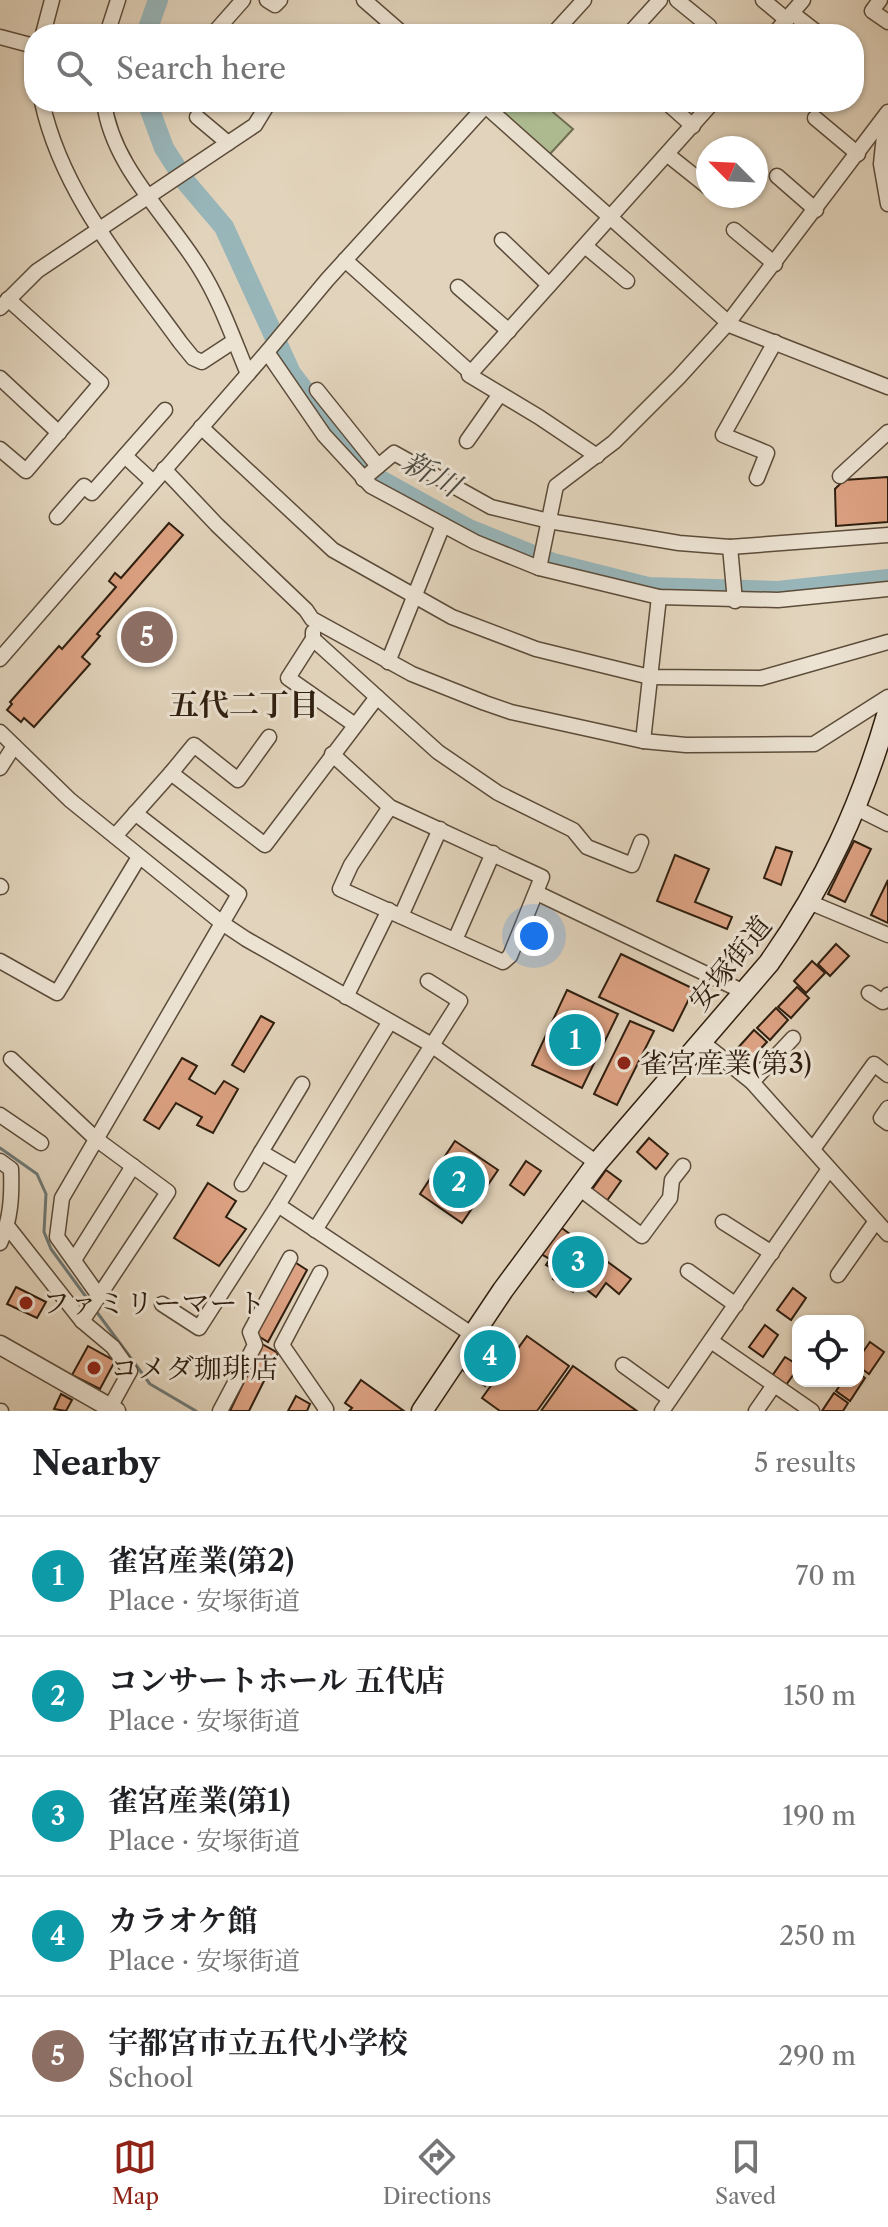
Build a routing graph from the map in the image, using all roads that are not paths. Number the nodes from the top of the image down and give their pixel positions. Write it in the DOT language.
graph roads {
  1 [pos="52,0"];
  2 [pos="118,0"];
  3 [pos="243,0"];
  4 [pos="267,0"];
  5 [pos="280,0"];
  6 [pos="364,0"];
  7 [pos="584,0"];
  8 [pos="660,0"];
  9 [pos="677,0"];
  10 [pos="763,0"];
  11 [pos="803,0"];
  12 [pos="880,0"];
  13 [pos="790,16"];
  14 [pos="888,22"];
  15 [pos="46,24"];
  16 [pos="110,24"];
  17 [pos="222,24"];
  18 [pos="392,24"];
  19 [pos="562,24"];
  20 [pos="638,24"];
  21 [pos="707,24"];
  22 [pos="783,24"];
  23 [pos="803,24"];
  24 [pos="0,37"];
  25 [pos="24,43"];
  26 [pos="44,112"];
  27 [pos="107,112"];
  28 [pos="263,112"];
  29 [pos="477,112"];
  30 [pos="495,112"];
  31 [pos="677,112"];
  32 [pos="705,112"];
  33 [pos="887,114"];
  34 [pos="197,117"];
  35 [pos="815,118"];
  36 [pos="693,126"];
  37 [pos="228,143"];
  38 [pos="858,154"];
  39 [pos="668,155"];
  40 [pos="777,176"];
  41 [pos="696,177"];
  42 [pos="148,196"];
  43 [pos="888,204"];
  44 [pos="816,210"];
  45 [pos="611,217"];
  46 [pos="99,229"];
  47 [pos="734,230"];
  48 [pos="502,240"];
  49 [pos="585,246"];
  50 [pos="345,260"];
  51 [pos="775,264"];
  52 [pos="627,281"];
  53 [pos="549,285"];
  54 [pos="458,287"];
  55 [pos="4,303"];
  56 [pos="728,323"];
  57 [pos="509,331"];
  58 [pos="234,341"];
  59 [pos="775,342"];
  60 [pos="270,349"];
  61 [pos="471,373"];
  62 [pos="248,374"];
  63 [pos="0,378"];
  64 [pos="888,387"];
  65 [pos="317,390"];
  66 [pos="500,394"];
  67 [pos="165,410"];
  68 [pos="201,427"];
  69 [pos="888,432"];
  70 [pos="59,433"];
  71 [pos="467,441"];
  72 [pos="0,449"];
  73 [pos="125,456"];
  74 [pos="597,456"];
  75 [pos="164,469"];
  76 [pos="371,472"];
  77 [pos="840,476"];
  78 [pos="757,478"];
  79 [pos="153,482"];
  80 [pos="57,517"];
  81 [pos="549,521"];
  82 [pos="443,525"];
  83 [pos="888,535"];
  84 [pos="730,547"];
  85 [pos="541,560"];
  86 [pos="888,589"];
  87 [pos="734,594"];
  88 [pos="414,596"];
  89 [pos="659,597"];
  90 [pos="312,619"];
  91 [pos="313,639"];
  92 [pos="888,642"];
  93 [pos="0,659"];
  94 [pos="388,662"];
  95 [pos="650,677"];
  96 [pos="377,697"];
  97 [pos="888,697"];
  98 [pos="888,712"];
  99 [pos="355,725"];
  100 [pos="0,732"];
  101 [pos="269,737"];
  102 [pos="643,741"];
  103 [pos="14,746"];
  104 [pos="332,754"];
  105 [pos="0,768"];
  106 [pos="171,773"];
  107 [pos="390,807"];
  108 [pos="856,808"];
  109 [pos="135,813"];
  110 [pos="888,824"];
  111 [pos="440,829"];
  112 [pos="115,836"];
  113 [pos="641,842"];
  114 [pos="493,853"];
  115 [pos="139,857"];
  116 [pos="537,893"];
  117 [pos="809,902"];
  118 [pos="395,913"];
  119 [pos="222,923"];
  120 [pos="888,935"];
  121 [pos="455,940"];
  122 [pos="0,961"];
  123 [pos="428,981"];
  124 [pos="744,992"];
  125 [pos="869,993"];
  126 [pos="888,995"];
  127 [pos="346,997"];
  128 [pos="389,1023"];
  129 [pos="793,1038"];
  130 [pos="702,1042"];
  131 [pos="430,1044"];
  132 [pos="11,1059"];
  133 [pos="888,1075"];
  134 [pos="752,1082"];
  135 [pos="302,1084"];
  136 [pos="888,1108"];
  137 [pos="0,1115"];
  138 [pos="888,1123"];
  139 [pos="96,1139"];
  140 [pos="41,1143"];
  141 [pos="813,1149"];
  142 [pos="261,1152"];
  143 [pos="0,1161"];
  144 [pos="597,1163"];
  145 [pos="133,1166"];
  146 [pos="683,1166"];
  147 [pos="829,1169"];
  148 [pos="297,1173"];
  149 [pos="242,1184"];
  150 [pos="579,1188"];
  151 [pos="278,1205"];
  152 [pos="888,1210"];
  153 [pos="5,1221"];
  154 [pos="723,1222"];
  155 [pos="881,1226"];
  156 [pos="315,1230"];
  157 [pos="0,1243"];
  158 [pos="772,1253"];
  159 [pos="290,1258"];
  160 [pos="74,1260"];
  161 [pos="688,1271"];
  162 [pos="320,1273"];
  163 [pos="838,1275"];
  164 [pos="99,1296"];
  165 [pos="162,1304"];
  166 [pos="736,1305"];
  167 [pos="82,1321"];
  168 [pos="473,1335"];
  169 [pos="711,1341"];
  170 [pos="0,1345"];
  171 [pos="623,1365"];
  172 [pos="774,1385"];
  173 [pos="666,1405"];
  174 [pos="112,1410"];
  175 [pos="220,1411"];
  176 [pos="325,1411"];
  177 [pos="422,1411"];
  178 [pos="756,1411"];
  179 [pos="812,1411"];
  1 -- 15 [label="street"];
  2 -- 16 [label="street"];
  3 -- 17 [label="street"];
  4 -- 5 [label="street"];
  6 -- 18 [label="street"];
  7 -- 19 [label="street"];
  8 -- 20 [label="street"];
  9 -- 21 [label="street"];
  10 -- 13 [label="street"];
  11 -- 13 [label="street"];
  12 -- 14 [label="street"];
  13 -- 22 [label="street"];
  13 -- 23 [label="street"];
  24 -- 25 [label="street"];
  26 -- 46 [label="street"];
  27 -- 42 [label="street"];
  28 -- 37 [label="street"];
  29 -- 50 [label="street"];
  30 -- 45 [label="street"];
  31 -- 36 [label="street"];
  32 -- 36 [label="street"];
  33 -- 38 [label="street"];
  33 -- 43 [label="street"];
  34 -- 37 [label="street"];
  35 -- 38 [label="street"];
  36 -- 39 [label="street"];
  37 -- 42 [label="street"];
  38 -- 44 [label="street"];
  39 -- 41 [label="street"];
  39 -- 45 [label="street"];
  40 -- 44 [label="street"];
  42 -- 46 [label="street"];
  42 -- 58 [label="street"];
  44 -- 51 [label="street"];
  45 -- 49 [label="street"];
  45 -- 56 [label="street"];
  46 -- 55 [label="street"];
  46 -- 58 [label="street"];
  47 -- 51 [label="street"];
  48 -- 53 [label="street"];
  49 -- 52 [label="street"];
  49 -- 53 [label="street"];
  50 -- 60 [label="street"];
  50 -- 61 [label="street"];
  51 -- 56 [label="street"];
  53 -- 57 [label="street"];
  54 -- 57 [label="street"];
  55 -- 70 [label="street"];
  56 -- 59 [label="street"];
  56 -- 74 [label="street"];
  57 -- 61 [label="street"];
  58 -- 62 [label="street"];
  59 -- 64 [label="street"];
  59 -- 78 [label="street"];
  60 -- 62 [label="street"];
  60 -- 76 [label="street"];
  61 -- 66 [label="street"];
  62 -- 68 [label="street"];
  63 -- 70 [label="street"];
  65 -- 76 [label="street"];
  66 -- 71 [label="street"];
  66 -- 74 [label="street"];
  67 -- 73 [label="street"];
  68 -- 75 [label="street"];
  68 -- 88 [label="street"];
  69 -- 77 [label="street"];
  70 -- 72 [label="street"];
  73 -- 79 [label="street"];
  73 -- 80 [label="street"];
  74 -- 81 [label="street"];
  75 -- 79 [label="street"];
  75 -- 90 [label="street"];
  76 -- 81 [label="street"];
  76 -- 82 [label="street"];
  79 -- 93 [label="street"];
  81 -- 84 [label="street"];
  81 -- 85 [label="street"];
  82 -- 85 [label="street"];
  82 -- 88 [label="street"];
  83 -- 84 [label="street"];
  84 -- 87 [label="street"];
  85 -- 89 [label="street"];
  86 -- 87 [label="street"];
  87 -- 89 [label="street"];
  88 -- 94 [label="street"];
  88 -- 95 [label="street"];
  89 -- 95 [label="street"];
  90 -- 91 [label="street"];
  90 -- 94 [label="street"];
  91 -- 96 [label="street"];
  91 -- 99 [label="street"];
  92 -- 95 [label="street"];
  94 -- 102 [label="street"];
  95 -- 102 [label="street"];
  96 -- 99 [label="street"];
  96 -- 113 [label="street"];
  97 -- 102 [label="street"];
  98 -- 108 [label="main road, 安塚街道"];
  99 -- 104 [label="street"];
  100 -- 103 [label="street"];
  101 -- 106 [label="street"];
  103 -- 105 [label="street"];
  103 -- 112 [label="street"];
  104 -- 106 [label="street"];
  104 -- 107 [label="street"];
  106 -- 109 [label="street"];
  107 -- 111 [label="street"];
  107 -- 118 [label="street"];
  108 -- 110 [label="street"];
  108 -- 117 [label="main road, 安塚街道"];
  109 -- 112 [label="street"];
  109 -- 119 [label="street"];
  111 -- 114 [label="street"];
  111 -- 118 [label="street"];
  112 -- 115 [label="street"];
  114 -- 116 [label="street"];
  114 -- 121 [label="street"];
  115 -- 119 [label="street"];
  115 -- 122 [label="street"];
  116 -- 121 [label="street"];
  116 -- 124 [label="street"];
  117 -- 120 [label="street"];
  117 -- 124 [label="main road, 安塚街道"];
  118 -- 121 [label="street"];
  118 -- 127 [label="street"];
  119 -- 127 [label="street"];
  119 -- 139 [label="street"];
  123 -- 131 [label="street"];
  124 -- 130 [label="main road, 安塚街道"];
  125 -- 126 [label="street"];
  127 -- 128 [label="street"];
  128 -- 131 [label="street"];
  128 -- 148 [label="street"];
  129 -- 134 [label="street"];
  130 -- 134 [label="street"];
  130 -- 144 [label="main road, 安塚街道"];
  131 -- 144 [label="street"];
  131 -- 156 [label="street"];
  132 -- 139 [label="street"];
  133 -- 141 [label="street"];
  134 -- 141 [label="street"];
  135 -- 142 [label="street"];
  136 -- 138 [label="street"];
  137 -- 140 [label="street"];
  139 -- 145 [label="street"];
  139 -- 160 [label="street"];
  141 -- 147 [label="street"];
  142 -- 148 [label="street"];
  142 -- 149 [label="street"];
  143 -- 153 [label="street"];
  144 -- 150 [label="main road, 安塚街道"];
  145 -- 160 [label="street"];
  145 -- 164 [label="street"];
  146 -- 150 [label="street"];
  147 -- 155 [label="street"];
  147 -- 158 [label="street"];
  148 -- 151 [label="street"];
  150 -- 168 [label="main road, 安塚街道"];
  151 -- 156 [label="street"];
  151 -- 165 [label="street"];
  152 -- 155 [label="street"];
  153 -- 157 [label="street"];
  153 -- 167 [label="street"];
  154 -- 158 [label="street"];
  155 -- 163 [label="street"];
  156 -- 168 [label="street"];
  158 -- 166 [label="street"];
  159 -- 175 [label="street"];
  160 -- 164 [label="street"];
  161 -- 166 [label="street"];
  162 -- 176 [label="street"];
  164 -- 167 [label="street"];
  166 -- 169 [label="street"];
  167 -- 174 [label="street"];
  168 -- 177 [label="main road, 安塚街道"];
  169 -- 172 [label="street"];
  169 -- 173 [label="street"];
  170 -- 174 [label="street"];
  171 -- 173 [label="street"];
  172 -- 178 [label="street"];
  172 -- 179 [label="street"];
}
